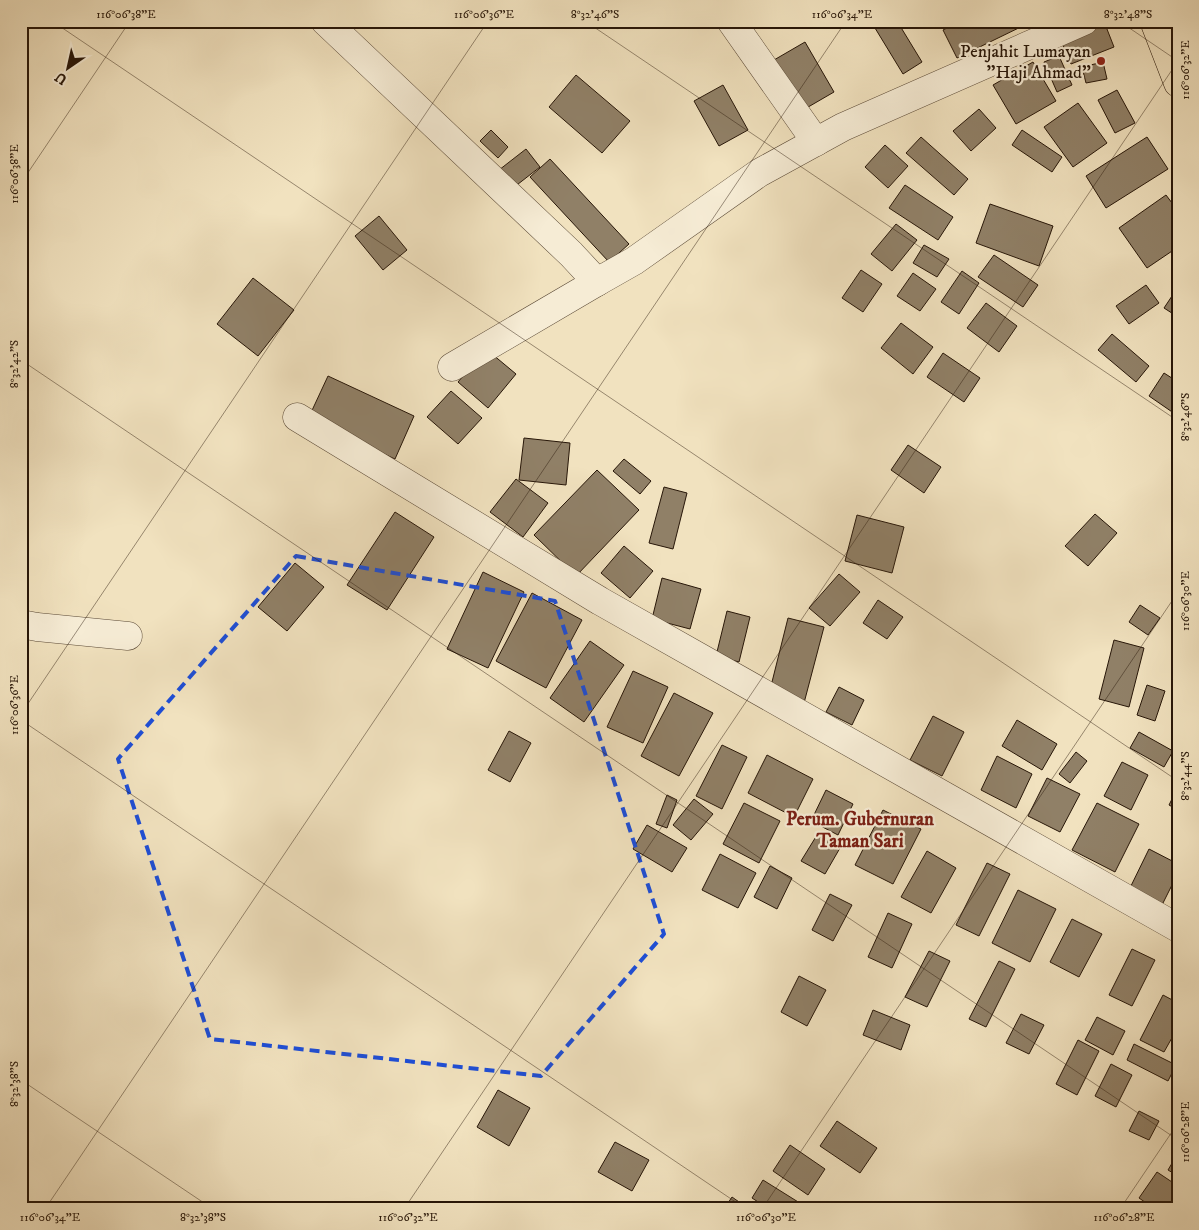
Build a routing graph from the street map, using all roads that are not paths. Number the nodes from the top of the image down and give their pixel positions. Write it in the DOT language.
graph roads {
  1 [pos="325,21"];
  2 [pos="731,21"];
  3 [pos="1084,21"];
  4 [pos="1154,21"];
  5 [pos="1178,83"];
  6 [pos="816,142"];
  7 [pos="597,282"];
  8 [pos="452,367"];
  9 [pos="298,417"];
  10 [pos="21,624"];
  11 [pos="128,636"];
  12 [pos="1178,928"];
  1 -- 7 [label="street"];
  2 -- 6 [label="street"];
  3 -- 6 [label="street"];
  4 -- 5 [label="main road"];
  6 -- 7 [label="street"];
  7 -- 8 [label="street"];
  9 -- 12 [label="street"];
  10 -- 11 [label="street"];
}
